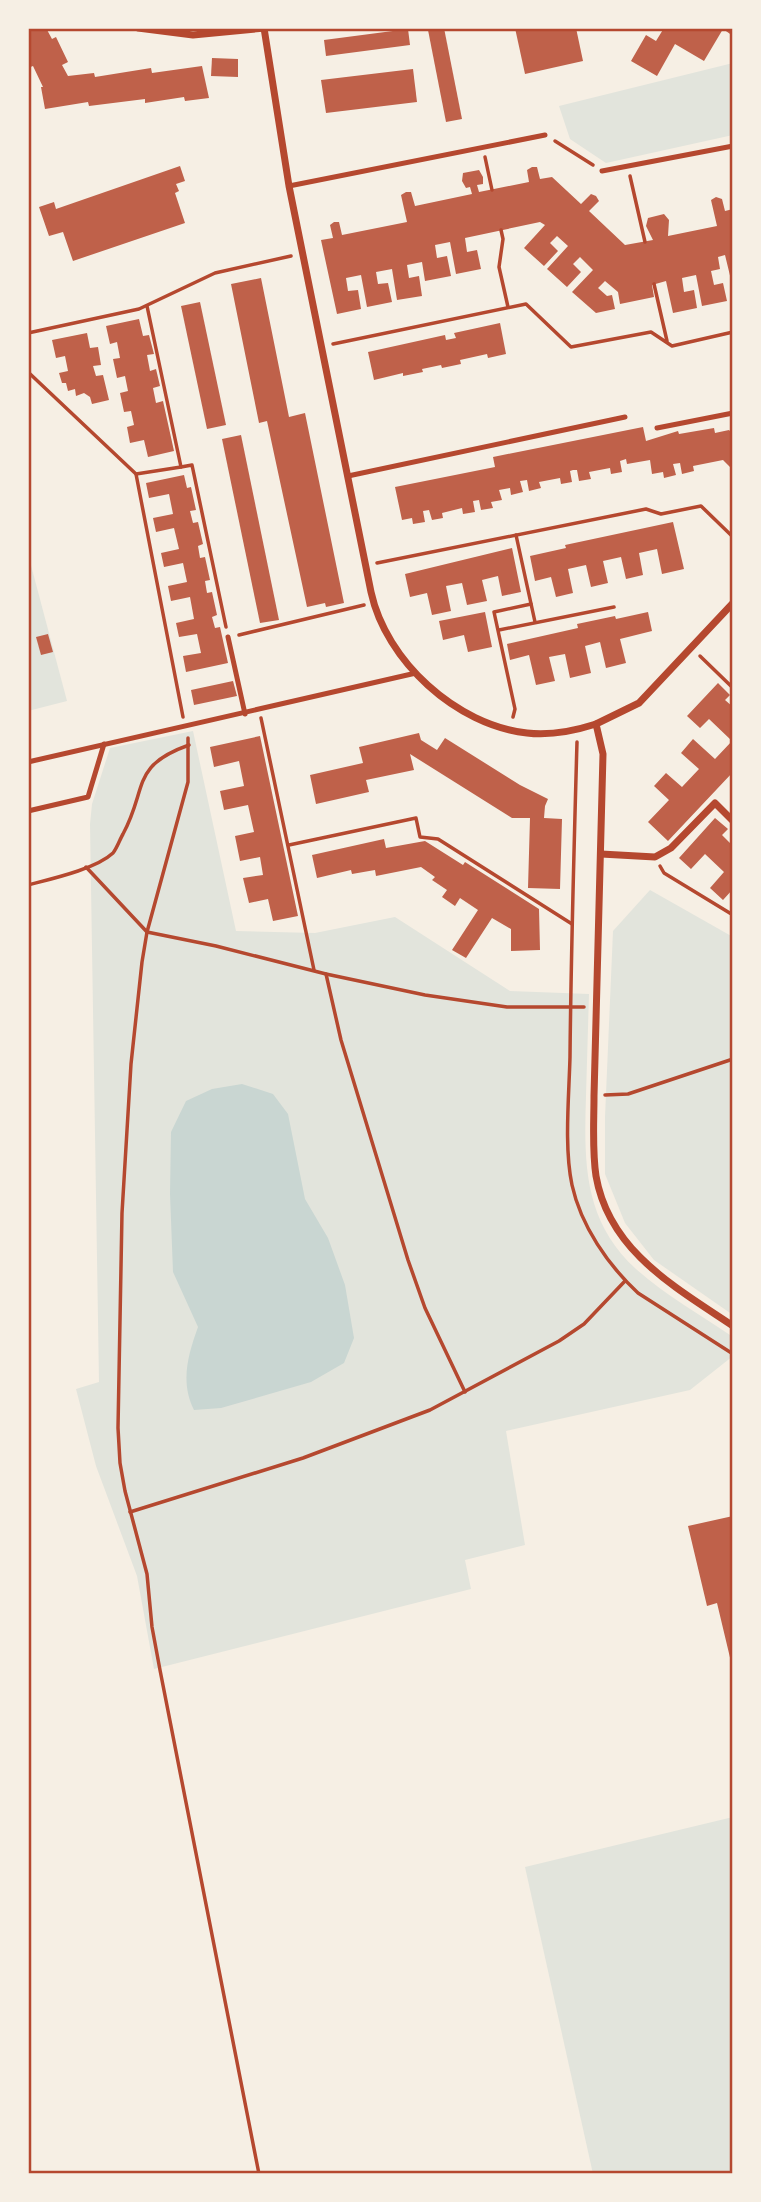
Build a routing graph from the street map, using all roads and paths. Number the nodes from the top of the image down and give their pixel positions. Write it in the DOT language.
graph roads {
  1 [pos="138,28"];
  2 [pos="265,28"];
  3 [pos="545,135"];
  4 [pos="733,146"];
  5 [pos="482,147"];
  6 [pos="628,166"];
  7 [pos="602,171"];
  8 [pos="289,186"];
  9 [pos="492,190"];
  10 [pos="501,230"];
  11 [pos="645,242"];
  12 [pos="304,254"];
  13 [pos="654,284"];
  14 [pos="147,306"];
  15 [pos="508,307"];
  16 [pos="733,332"];
  17 [pos="28,333"];
  18 [pos="667,343"];
  19 [pos="321,346"];
  20 [pos="28,372"];
  21 [pos="733,413"];
  22 [pos="625,417"];
  23 [pos="657,428"];
  24 [pos="181,467"];
  25 [pos="136,474"];
  26 [pos="348,476"];
  27 [pos="516,535"];
  28 [pos="733,537"];
  29 [pos="365,565"];
  30 [pos="373,603"];
  31 [pos="733,603"];
  32 [pos="531,604"];
  33 [pos="614,607"];
  34 [pos="535,623"];
  35 [pos="499,630"];
  36 [pos="228,637"];
  37 [pos="691,648"];
  38 [pos="416,673"];
  39 [pos="733,688"];
  40 [pos="259,711"];
  41 [pos="245,714"];
  42 [pos="596,724"];
  43 [pos="185,727"];
  44 [pos="509,730"];
  45 [pos="577,730"];
  46 [pos="104,744"];
  47 [pos="190,745"];
  48 [pos="28,762"];
  49 [pos="28,811"];
  50 [pos="733,821"];
  51 [pos="289,845"];
  52 [pos="601,854"];
  53 [pos="655,857"];
  54 [pos="86,867"];
  55 [pos="28,885"];
  56 [pos="733,915"];
  57 [pos="572,924"];
  58 [pos="147,932"];
  59 [pos="314,970"];
  60 [pos="326,974"];
  61 [pos="570,1007"];
  62 [pos="596,1008"];
  63 [pos="733,1059"];
  64 [pos="594,1096"];
  65 [pos="625,1280"];
  66 [pos="733,1326"];
  67 [pos="465,1392"];
  68 [pos="130,1512"];
  69 [pos="259,2174"];
  1 -- 2 [label="street"];
  2 -- 8 [label="street"];
  3 -- 5 [label="lane"];
  3 -- 7 [label="path"];
  4 -- 6 [label="lane"];
  5 -- 8 [label="lane"];
  5 -- 9 [label="path"];
  6 -- 7 [label="lane"];
  6 -- 11 [label="path"];
  8 -- 12 [label="street"];
  10 -- 15 [label="path"];
  12 -- 14 [label="path"];
  12 -- 19 [label="street"];
  13 -- 18 [label="path"];
  14 -- 17 [label="path"];
  14 -- 24 [label="path"];
  15 -- 18 [label="path"];
  15 -- 19 [label="path"];
  16 -- 18 [label="path"];
  19 -- 26 [label="street"];
  20 -- 25 [label="path"];
  21 -- 23 [label="lane"];
  22 -- 26 [label="lane"];
  24 -- 25 [label="path"];
  24 -- 36 [label="path"];
  25 -- 43 [label="path"];
  26 -- 29 [label="street"];
  27 -- 28 [label="path"];
  27 -- 29 [label="path"];
  27 -- 32 [label="path"];
  29 -- 30 [label="street"];
  30 -- 36 [label="path"];
  30 -- 38 [label="street"];
  31 -- 37 [label="street"];
  32 -- 34 [label="path"];
  32 -- 35 [label="path"];
  33 -- 34 [label="path"];
  34 -- 35 [label="path"];
  35 -- 44 [label="path"];
  36 -- 41 [label="lane"];
  37 -- 39 [label="path"];
  37 -- 42 [label="street"];
  38 -- 40 [label="lane"];
  38 -- 44 [label="street"];
  40 -- 41 [label="lane"];
  40 -- 51 [label="path"];
  41 -- 43 [label="lane"];
  42 -- 45 [label="street"];
  42 -- 52 [label="street"];
  43 -- 46 [label="lane"];
  43 -- 47 [label="path"];
  44 -- 45 [label="street"];
  45 -- 57 [label="path"];
  46 -- 48 [label="lane"];
  46 -- 49 [label="lane"];
  47 -- 54 [label="path"];
  47 -- 58 [label="path"];
  50 -- 53 [label="street"];
  51 -- 57 [label="path"];
  51 -- 59 [label="path"];
  52 -- 53 [label="street"];
  52 -- 62 [label="street"];
  53 -- 56 [label="path"];
  54 -- 55 [label="path"];
  54 -- 58 [label="path"];
  57 -- 61 [label="path"];
  58 -- 59 [label="path"];
  58 -- 68 [label="path"];
  59 -- 60 [label="path"];
  60 -- 61 [label="path"];
  60 -- 67 [label="path"];
  61 -- 62 [label="path"];
  62 -- 64 [label="street"];
  63 -- 64 [label="path"];
  64 -- 66 [label="street"];
  65 -- 67 [label="path"];
  67 -- 68 [label="path"];
  68 -- 69 [label="path"];
}
